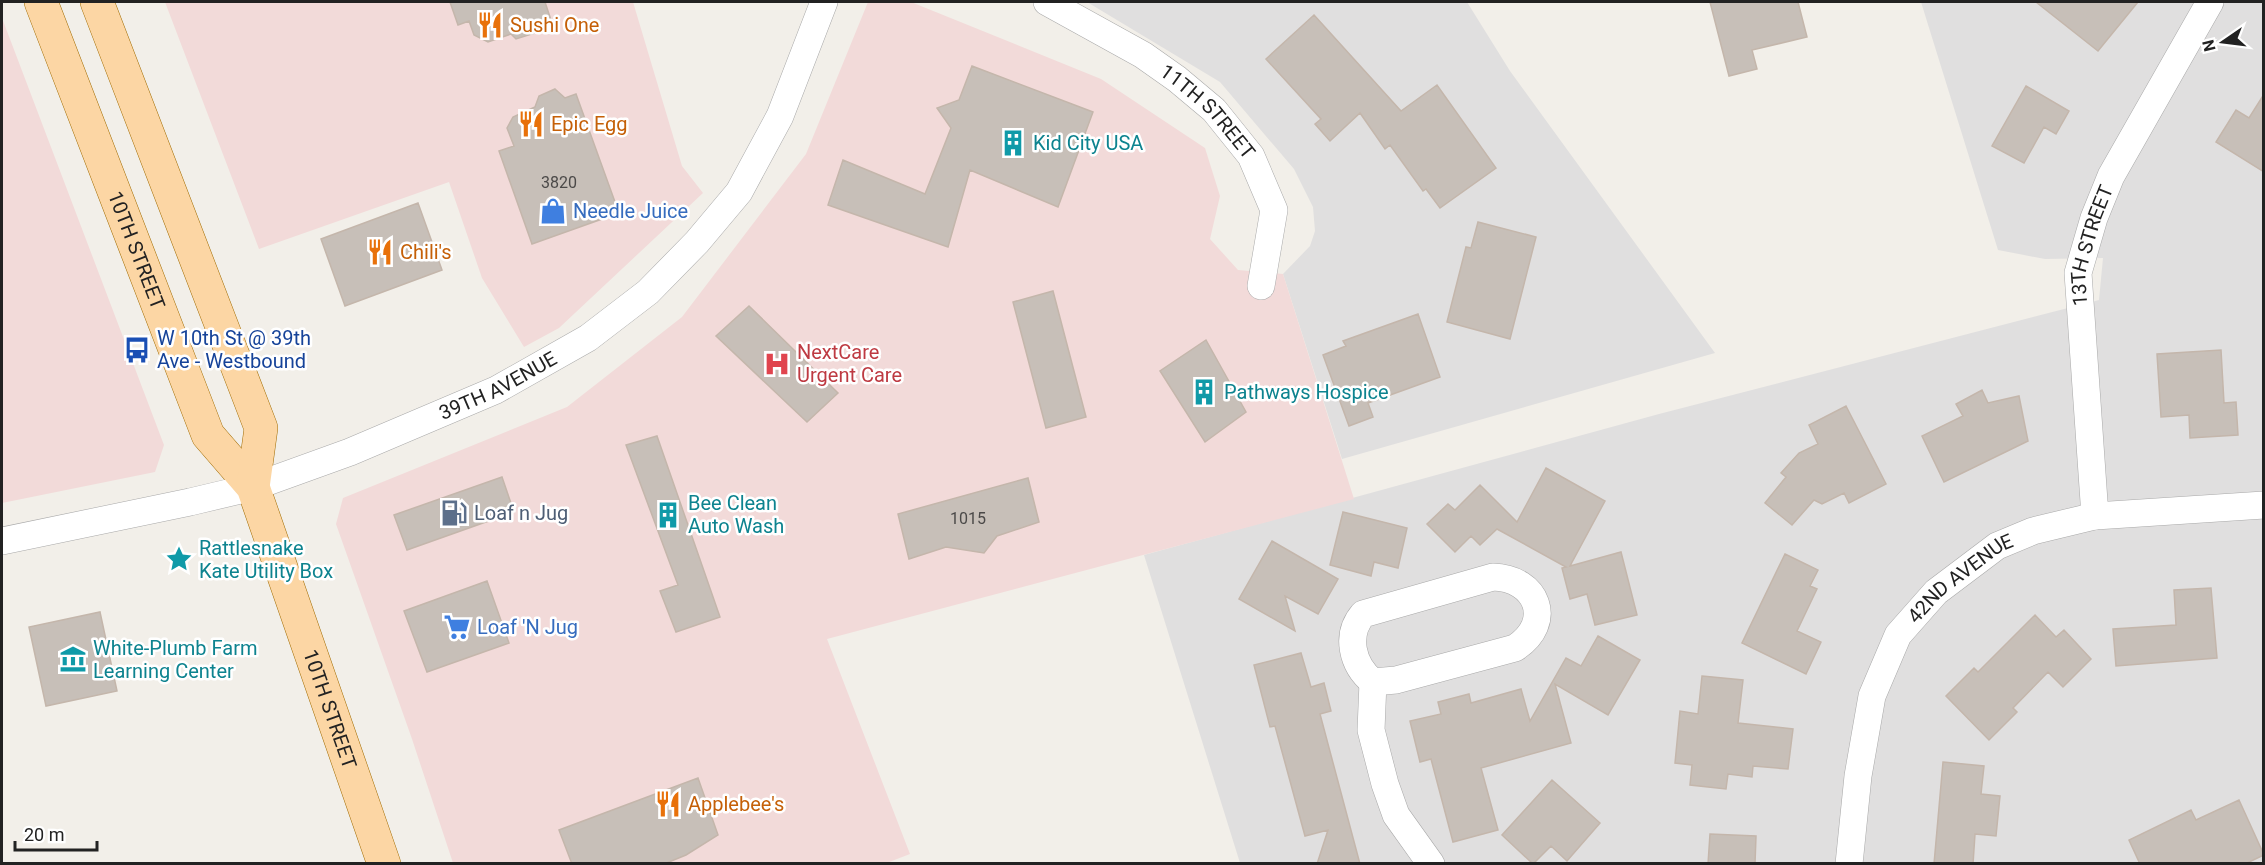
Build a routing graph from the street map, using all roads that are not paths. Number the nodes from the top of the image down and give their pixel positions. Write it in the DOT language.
graph roads {
  1 [pos="41,2"];
  2 [pos="97,2"];
  3 [pos="824,2"];
  4 [pos="1047,2"];
  5 [pos="2210,2"];
  6 [pos="1260,286"];
  7 [pos="253,487"];
  8 [pos="2264,505"];
  9 [pos="2095,516"];
  10 [pos="2,541"];
  11 [pos="1373,681"];
  12 [pos="384,864"];
  13 [pos="1431,864"];
  14 [pos="1849,864"];
  1 -- 7 [label="main road, 10TH STREET"];
  2 -- 7 [label="main road, 10TH STREET"];
  3 -- 7 [label="street, 39TH AVENUE"];
  4 -- 6 [label="street, 11TH STREET"];
  5 -- 9 [label="street, 13TH STREET"];
  7 -- 10 [label="street, 39TH AVENUE"];
  7 -- 12 [label="main road, 10TH STREET"];
  8 -- 9 [label="street, 42ND AVENUE"];
  9 -- 14 [label="street, 42ND AVENUE"];
  11 -- 11 [label="street"];
  11 -- 13 [label="street"];
}
